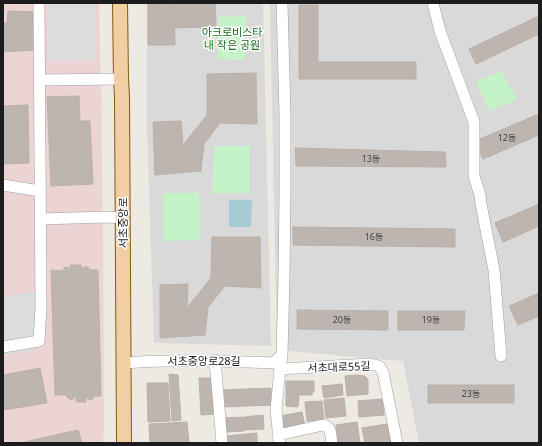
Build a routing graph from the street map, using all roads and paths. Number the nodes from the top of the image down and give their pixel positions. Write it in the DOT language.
graph roads {
  1 [pos="40,3"];
  2 [pos="120,3"];
  3 [pos="282,3"];
  4 [pos="433,3"];
  5 [pos="121,79"];
  6 [pos="40,80"];
  7 [pos="3,185"];
  8 [pos="40,190"];
  9 [pos="122,218"];
  10 [pos="40,219"];
  11 [pos="3,347"];
  12 [pos="282,355"];
  13 [pos="500,356"];
  14 [pos="215,360"];
  15 [pos="124,363"];
  16 [pos="280,369"];
  17 [pos="279,439"];
  18 [pos="124,443"];
  19 [pos="222,443"];
  20 [pos="332,443"];
  21 [pos="397,443"];
  1 -- 6 [label="street"];
  2 -- 5 [label="main road, 서초중앙로"];
  3 -- 12 [label="street"];
  4 -- 13 [label="street"];
  5 -- 6 [label="street"];
  5 -- 9 [label="main road, 서초중앙로"];
  6 -- 8 [label="street"];
  7 -- 8 [label="street"];
  8 -- 10 [label="street"];
  9 -- 10 [label="street"];
  9 -- 15 [label="main road, 서초중앙로"];
  10 -- 11 [label="street"];
  12 -- 14 [label="street, 서초중앙로28길"];
  12 -- 16 [label="street"];
  14 -- 15 [label="street, 서초중앙로28길"];
  14 -- 19 [label="street"];
  15 -- 18 [label="main road, 서초중앙로"];
  16 -- 17 [label="street"];
  16 -- 21 [label="street, 서초대로55길"];
  17 -- 20 [label="street"];
}
